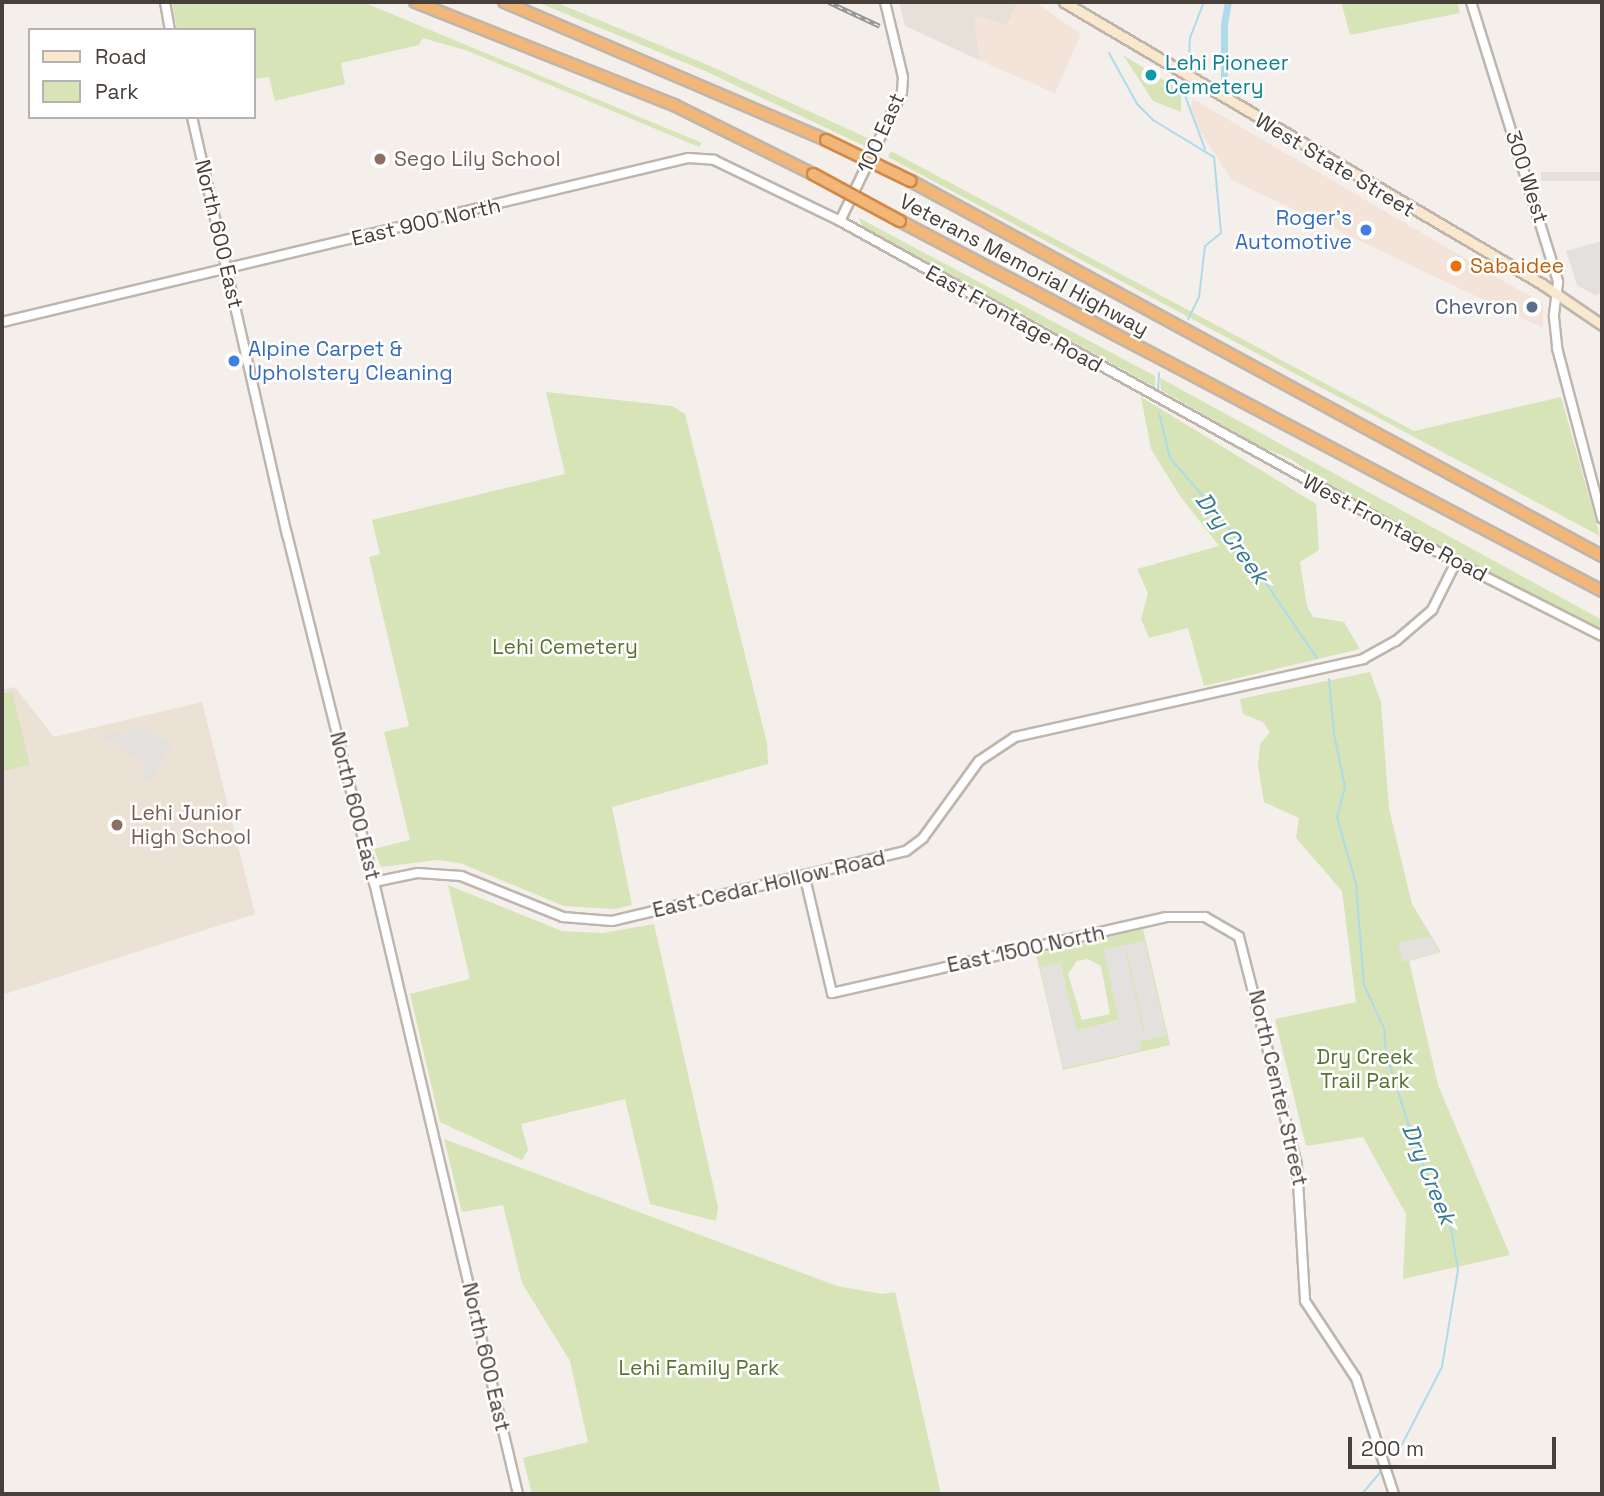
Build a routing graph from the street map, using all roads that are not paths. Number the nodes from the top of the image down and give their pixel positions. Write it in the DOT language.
graph roads {
  1 [pos="164,2"];
  2 [pos="415,2"];
  3 [pos="504,2"];
  4 [pos="885,2"];
  5 [pos="1471,2"];
  6 [pos="1066,3"];
  7 [pos="170,28"];
  8 [pos="192,119"];
  9 [pos="840,221"];
  10 [pos="229,269"];
  11 [pos="1556,293"];
  12 [pos="2,322"];
  13 [pos="1602,325"];
  14 [pos="1189,416"];
  15 [pos="1602,518"];
  16 [pos="1602,556"];
  17 [pos="1456,562"];
  18 [pos="1602,591"];
  19 [pos="1602,636"];
  20 [pos="806,878"];
  21 [pos="374,882"];
  22 [pos="1220,923"];
  23 [pos="518,1494"];
  24 [pos="1394,1494"];
  1 -- 7 [label="street"];
  2 -- 18 [label="highway, Veterans Memorial Highway, bridge"];
  3 -- 16 [label="highway, Veterans Memorial Highway, bridge"];
  4 -- 9 [label="street, 100 East"];
  5 -- 11 [label="street, 300 West"];
  6 -- 11 [label="main road, West State Street"];
  8 -- 10 [label="street, North 600 East"];
  9 -- 10 [label="street, East 900 North"];
  9 -- 14 [label="street, East Frontage Road"];
  10 -- 12 [label="street, East 900 North"];
  10 -- 21 [label="street, North 600 East"];
  11 -- 13 [label="main road, West State Street"];
  11 -- 15 [label="street, 300 West"];
  14 -- 17 [label="street, West Frontage Road"];
  17 -- 19 [label="street, West Frontage Road"];
  17 -- 20 [label="street, East Cedar Hollow Road"];
  20 -- 21 [label="street, East Cedar Hollow Road"];
  20 -- 22 [label="street, East 1500 North"];
  21 -- 23 [label="street, North 600 East"];
  22 -- 24 [label="street, North Center Street"];
}
